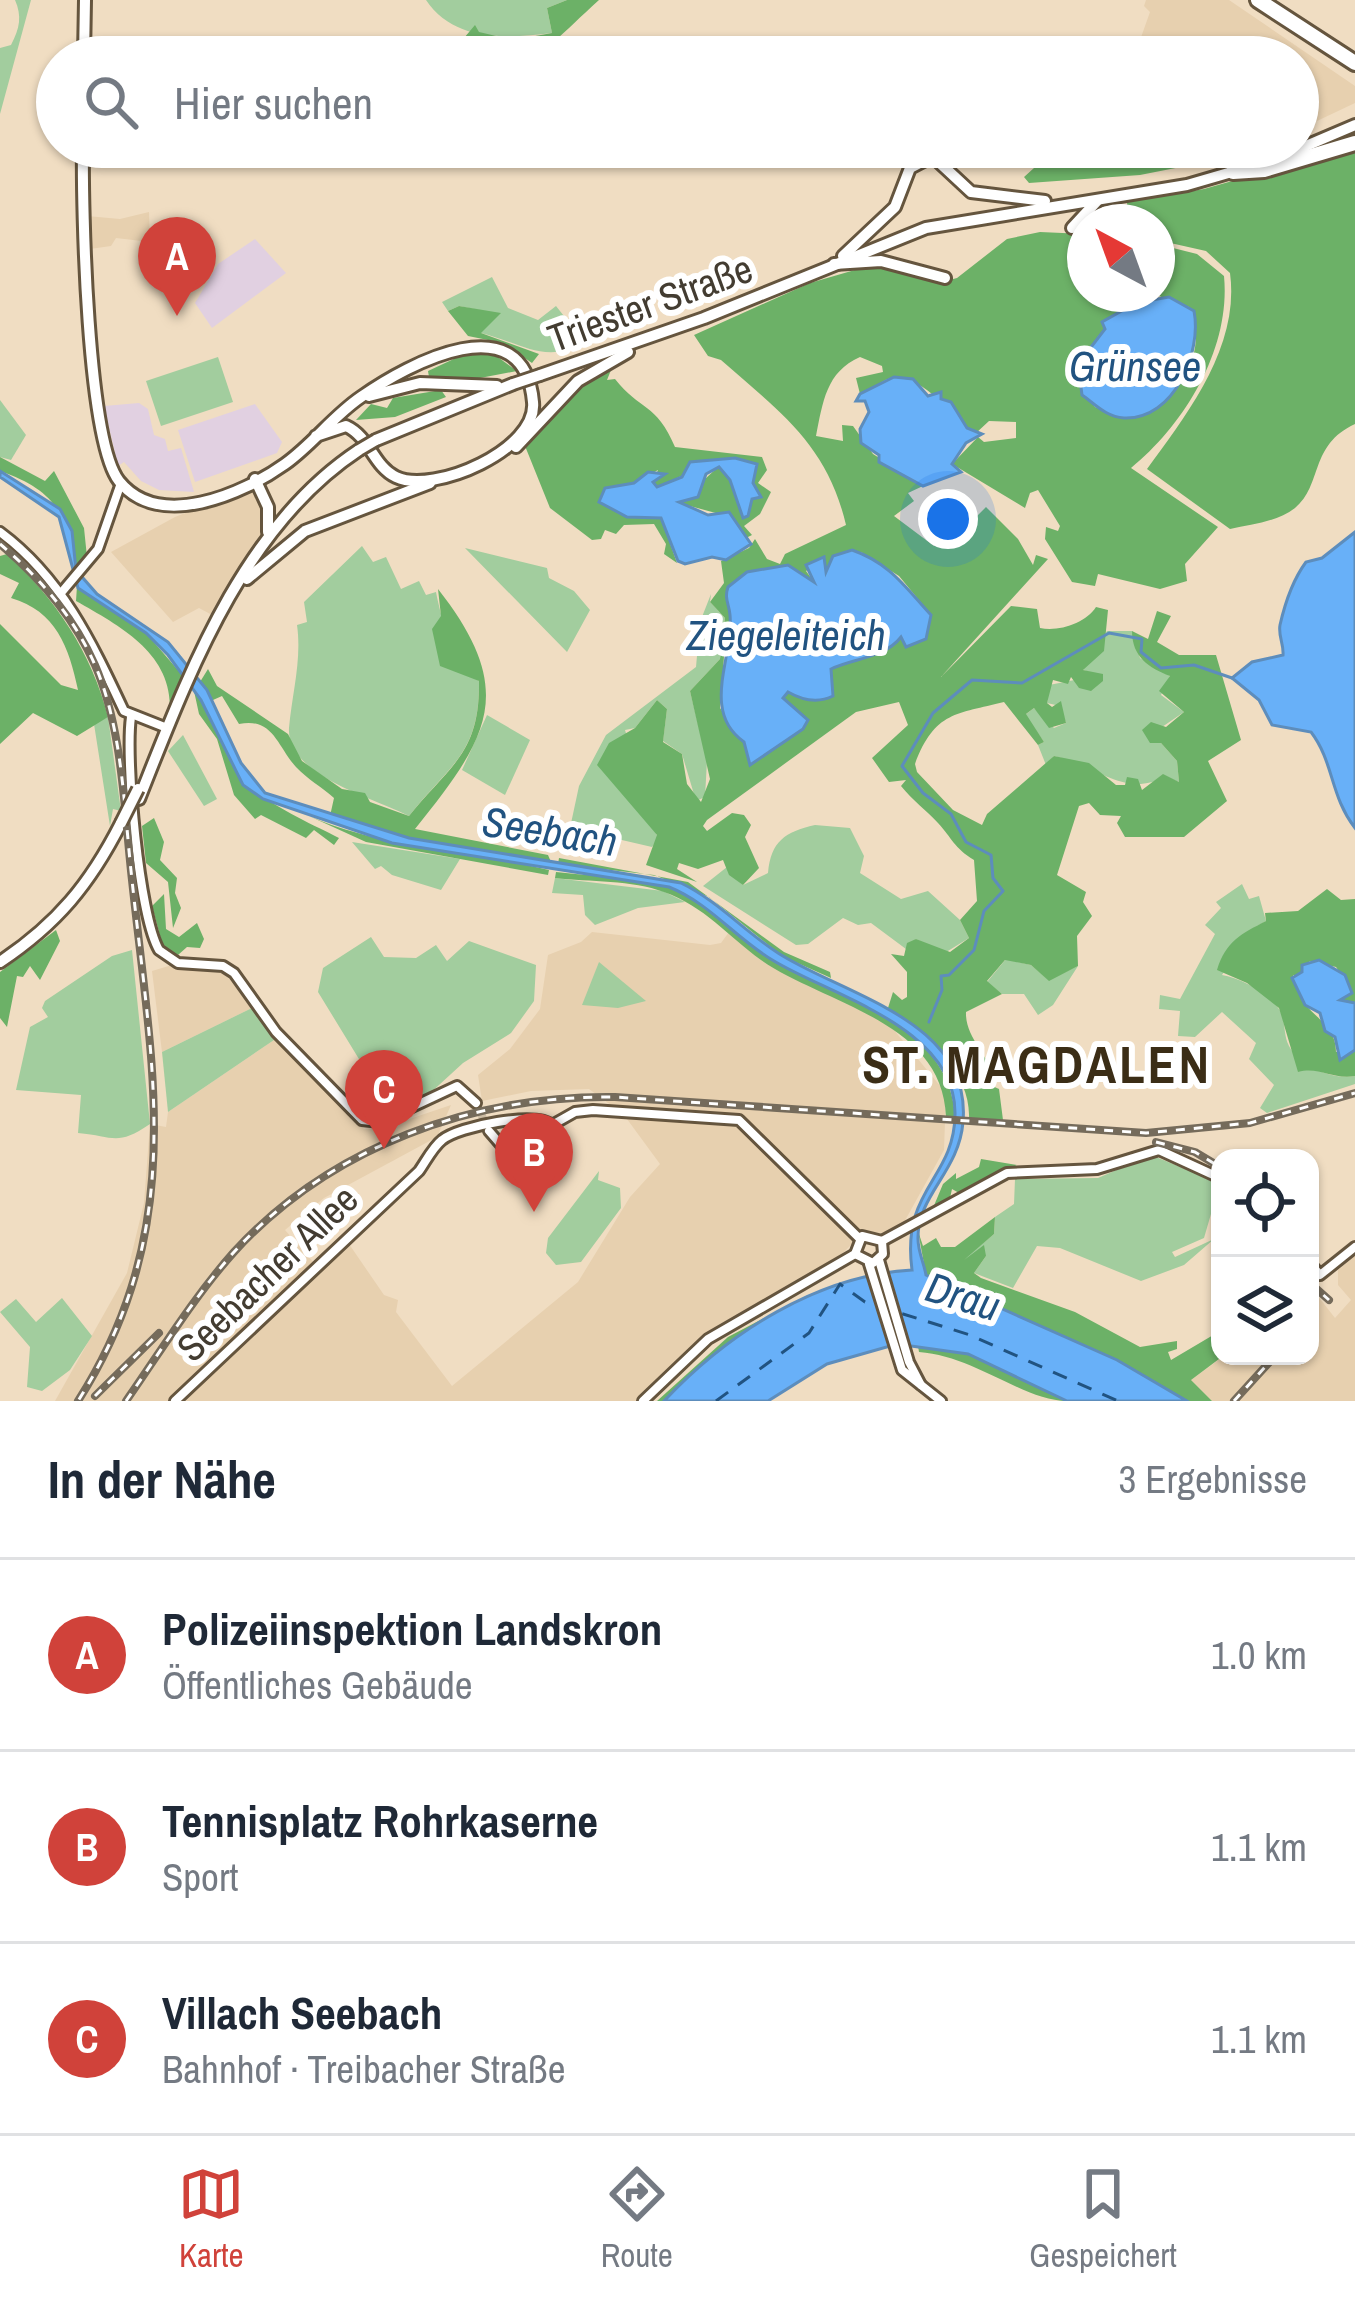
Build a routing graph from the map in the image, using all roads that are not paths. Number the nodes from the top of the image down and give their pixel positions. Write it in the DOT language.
graph roads {
  1 [pos="85,0"];
  2 [pos="1258,0"];
  3 [pos="84,36"];
  4 [pos="1312,36"];
  5 [pos="1319,41"];
  6 [pos="1355,67"];
  7 [pos="1355,125"];
  8 [pos="1319,139"];
  9 [pos="1355,142"];
  10 [pos="1319,153"];
  11 [pos="83,168"];
  12 [pos="910,168"];
  13 [pos="946,168"];
  14 [pos="1244,168"];
  15 [pos="1270,168"];
  16 [pos="1234,172"];
  17 [pos="1096,201"];
  18 [pos="1094,204"];
  19 [pos="1053,206"];
  20 [pos="836,261"];
  21 [pos="946,278"];
  22 [pos="646,338"];
  23 [pos="507,386"];
  24 [pos="361,397"];
  25 [pos="343,410"];
  26 [pos="346,426"];
  27 [pos="316,436"];
  28 [pos="485,461"];
  29 [pos="444,478"];
  30 [pos="255,479"];
  31 [pos="121,483"];
  32 [pos="300,499"];
  33 [pos="268,507"];
  34 [pos="0,532"];
  35 [pos="267,538"];
  36 [pos="236,590"];
  37 [pos="61,593"];
  38 [pos="131,717"];
  39 [pos="152,722"];
  40 [pos="168,725"];
  41 [pos="155,753"];
  42 [pos="0,962"];
  43 [pos="476,1103"];
  44 [pos="552,1125"];
  45 [pos="489,1131"];
  46 [pos="1211,1174"];
  47 [pos="859,1238"];
  48 [pos="882,1241"];
  49 [pos="1355,1246"];
  50 [pos="855,1254"];
  51 [pos="874,1264"];
  52 [pos="1319,1274"];
  53 [pos="175,1401"];
  54 [pos="643,1401"];
  55 [pos="941,1401"];
  1 -- 3 [label="main road"];
  2 -- 4 [label="highway"];
  5 -- 6 [label="highway"];
  7 -- 8 [label="main road, Triester Straße"];
  9 -- 10 [label="highway"];
  11 -- 31 [label="main road"];
  12 -- 20 [label="main road"];
  13 -- 19 [label="main road"];
  14 -- 16 [label="main road, Triester Straße"];
  15 -- 16 [label="highway"];
  16 -- 17 [label="main road, Triester Straße"];
  17 -- 18 [label="main road"];
  17 -- 19 [label="main road, Triester Straße"];
  19 -- 20 [label="main road, Triester Straße"];
  20 -- 21 [label="main road"];
  20 -- 22 [label="main road, Triester Straße"];
  22 -- 23 [label="main road, Triester Straße, bridge"];
  22 -- 28 [label="main road"];
  23 -- 24 [label="main road"];
  23 -- 32 [label="main road, Triester Straße, bridge"];
  24 -- 25 [label="main road"];
  24 -- 28 [label="main road"];
  25 -- 26 [label="main road"];
  25 -- 27 [label="main road"];
  26 -- 27 [label="main road"];
  26 -- 29 [label="main road"];
  27 -- 30 [label="main road"];
  28 -- 29 [label="main road"];
  29 -- 36 [label="main road"];
  30 -- 31 [label="main road"];
  30 -- 33 [label="main road"];
  31 -- 37 [label="street"];
  32 -- 33 [label="main road"];
  32 -- 35 [label="main road, Triester Straße"];
  33 -- 35 [label="main road"];
  34 -- 37 [label="street"];
  35 -- 36 [label="main road, Triester Straße"];
  36 -- 40 [label="main road, Triester Straße"];
  37 -- 38 [label="street"];
  38 -- 39 [label="street"];
  38 -- 43 [label="street"];
  39 -- 40 [label="street"];
  39 -- 41 [label="street"];
  40 -- 41 [label="main road, Triester Straße"];
  41 -- 42 [label="main road, Triester Straße, bridge"];
  44 -- 45 [label="street"];
  44 -- 47 [label="street"];
  44 -- 53 [label="street, Seebacher Allee"];
  46 -- 48 [label="street"];
  47 -- 48 [label="street"];
  47 -- 50 [label="street"];
  48 -- 51 [label="street"];
  49 -- 52 [label="street"];
  50 -- 51 [label="street"];
  50 -- 54 [label="street"];
  51 -- 55 [label="street"];
}
